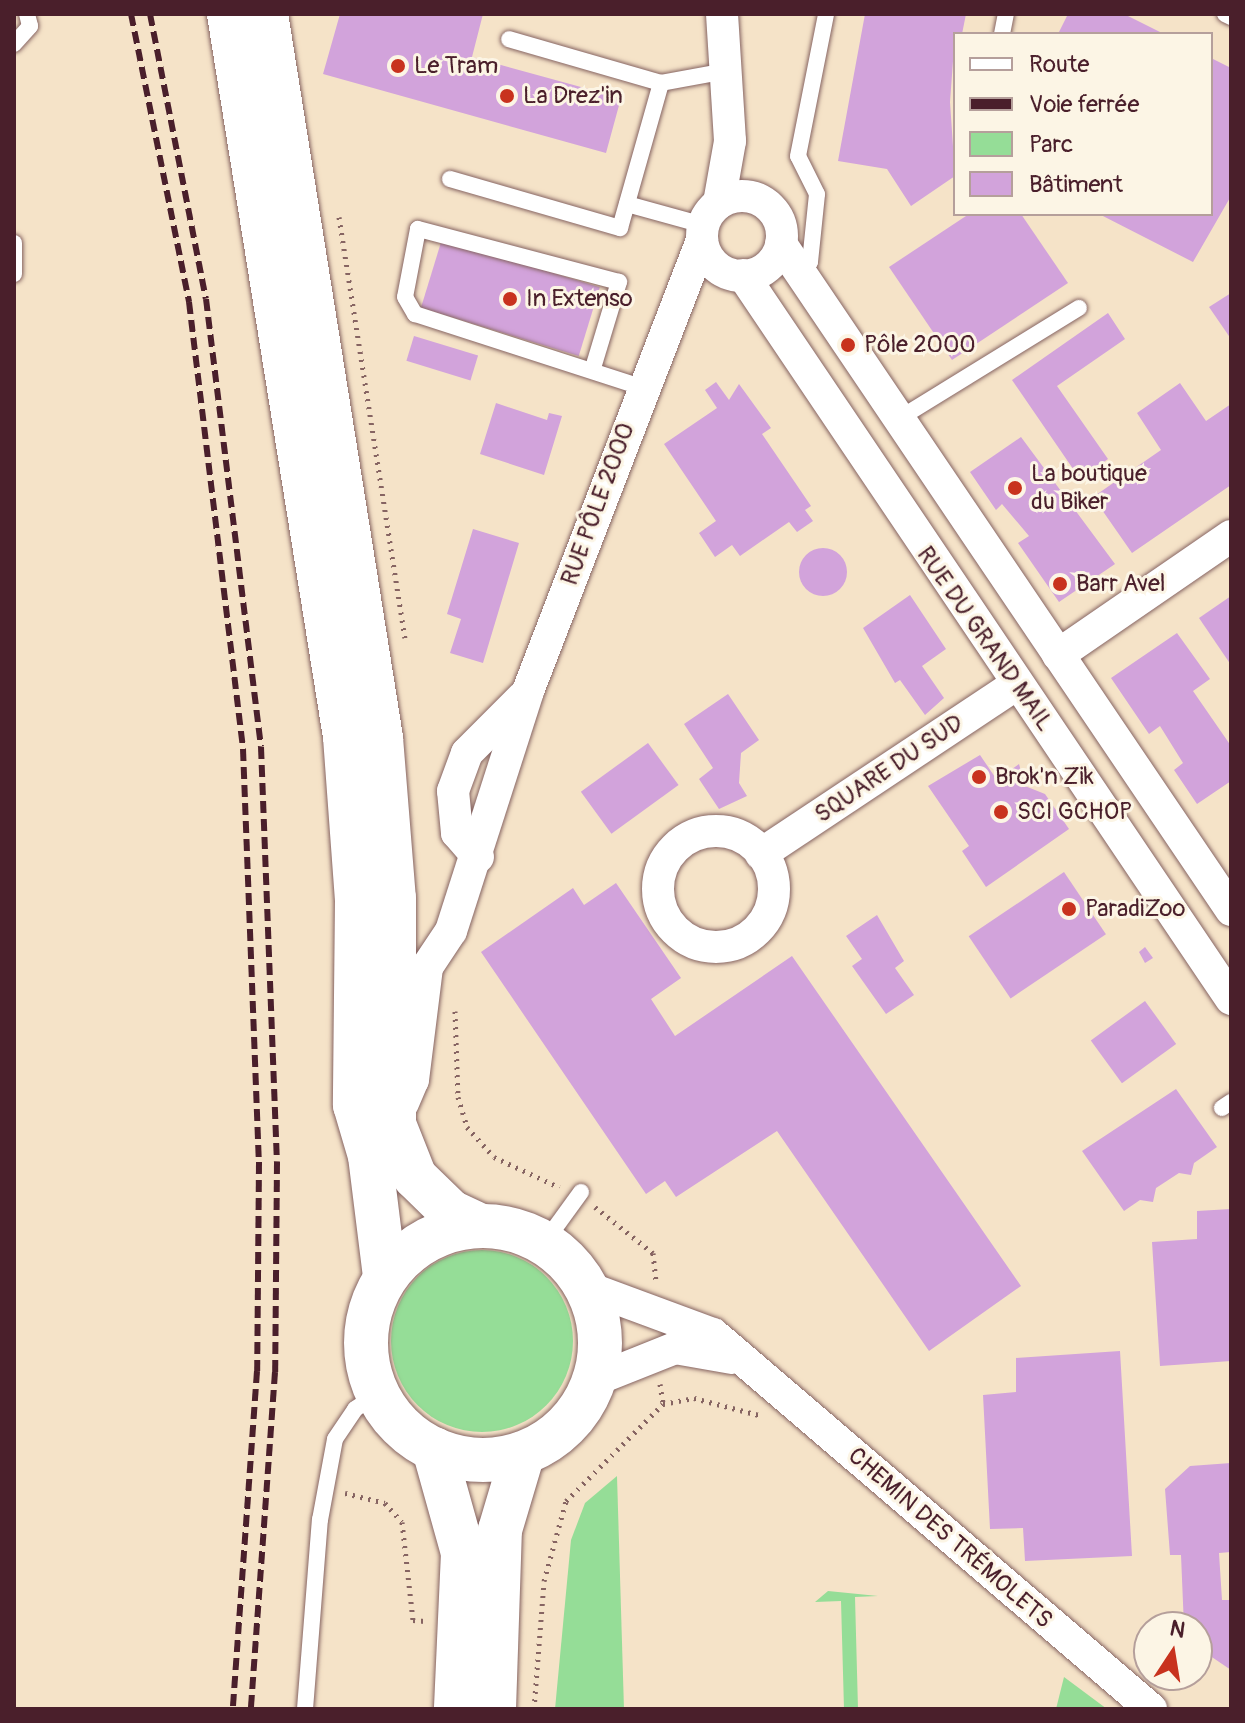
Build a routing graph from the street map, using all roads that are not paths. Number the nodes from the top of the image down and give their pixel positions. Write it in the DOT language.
graph roads {
  1 [pos="27,14"];
  2 [pos="722,14"];
  3 [pos="826,14"];
  4 [pos="1225,14"];
  5 [pos="237,16"];
  6 [pos="1231,17"];
  7 [pos="509,39"];
  8 [pos="14,44"];
  9 [pos="726,71"];
  10 [pos="661,83"];
  11 [pos="730,141"];
  12 [pos="450,179"];
  13 [pos="760,200"];
  14 [pos="627,204"];
  15 [pos="708,223"];
  16 [pos="14,243"];
  17 [pos="781,244"];
  18 [pos="14,274"];
  19 [pos="739,275"];
  20 [pos="799,276"];
  21 [pos="1079,308"];
  22 [pos="672,317"];
  23 [pos="593,368"];
  24 [pos="641,387"];
  25 [pos="900,418"];
  26 [pos="1231,536"];
  27 [pos="1058,655"];
  28 [pos="1017,684"];
  29 [pos="528,691"];
  30 [pos="761,854"];
  31 [pos="478,857"];
  32 [pos="1231,910"];
  33 [pos="1231,999"];
  34 [pos="394,1124"];
  35 [pos="581,1192"];
  36 [pos="481,1226"];
  37 [pos="544,1243"];
  38 [pos="385,1277"];
  39 [pos="586,1287"];
  40 [pos="751,1364"];
  41 [pos="595,1380"];
  42 [pos="378,1394"];
  43 [pos="434,1449"];
  44 [pos="523,1453"];
  45 [pos="305,1709"];
  46 [pos="456,1709"];
  47 [pos="494,1709"];
  48 [pos="1151,1709"];
  1 -- 8 [label="lane"];
  2 -- 9 [label="street, RUE PÔLE 2000"];
  3 -- 20 [label="lane"];
  4 -- 6 [label="lane"];
  5 -- 34 [label="main road"];
  5 -- 38 [label="main road"];
  7 -- 10 [label="lane"];
  9 -- 10 [label="lane"];
  9 -- 11 [label="street, RUE PÔLE 2000"];
  10 -- 14 [label="lane"];
  11 -- 13 [label="street, RUE PÔLE 2000"];
  11 -- 15 [label="street, RUE PÔLE 2000"];
  12 -- 14 [label="lane"];
  13 -- 15 [label="street"];
  13 -- 17 [label="street"];
  14 -- 15 [label="lane"];
  15 -- 19 [label="street"];
  15 -- 22 [label="street, RUE PÔLE 2000"];
  16 -- 18 [label="lane"];
  17 -- 19 [label="street"];
  17 -- 20 [label="street, RUE DU GRAND MAIL"];
  19 -- 22 [label="street"];
  19 -- 28 [label="street, RUE DU GRAND MAIL"];
  20 -- 25 [label="street, RUE DU GRAND MAIL"];
  21 -- 25 [label="lane"];
  22 -- 24 [label="street, RUE PÔLE 2000"];
  23 -- 23 [label="lane"];
  23 -- 24 [label="lane"];
  24 -- 29 [label="street, RUE PÔLE 2000"];
  25 -- 27 [label="street, RUE DU GRAND MAIL"];
  26 -- 27 [label="street"];
  27 -- 28 [label="street"];
  27 -- 32 [label="street, RUE DU GRAND MAIL"];
  28 -- 30 [label="street, SQUARE DU SUD"];
  28 -- 33 [label="street, RUE DU GRAND MAIL"];
  29 -- 31 [label="street, RUE PÔLE 2000"];
  29 -- 31 [label="street, RUE PÔLE 2000"];
  31 -- 34 [label="street, RUE PÔLE 2000"];
  34 -- 36 [label="main road"];
  35 -- 37 [label="lane"];
  36 -- 37 [label="main road"];
  36 -- 38 [label="main road"];
  37 -- 39 [label="main road"];
  38 -- 42 [label="main road"];
  39 -- 40 [label="street, CHEMIN DES TRÉMOLETS"];
  39 -- 41 [label="main road"];
  40 -- 41 [label="street, CHEMIN DES TRÉMOLETS"];
  40 -- 48 [label="street, CHEMIN DES TRÉMOLETS"];
  41 -- 44 [label="main road"];
  42 -- 43 [label="main road"];
  42 -- 45 [label="lane"];
  43 -- 44 [label="main road"];
  43 -- 46 [label="main road"];
  44 -- 47 [label="main road"];
}
